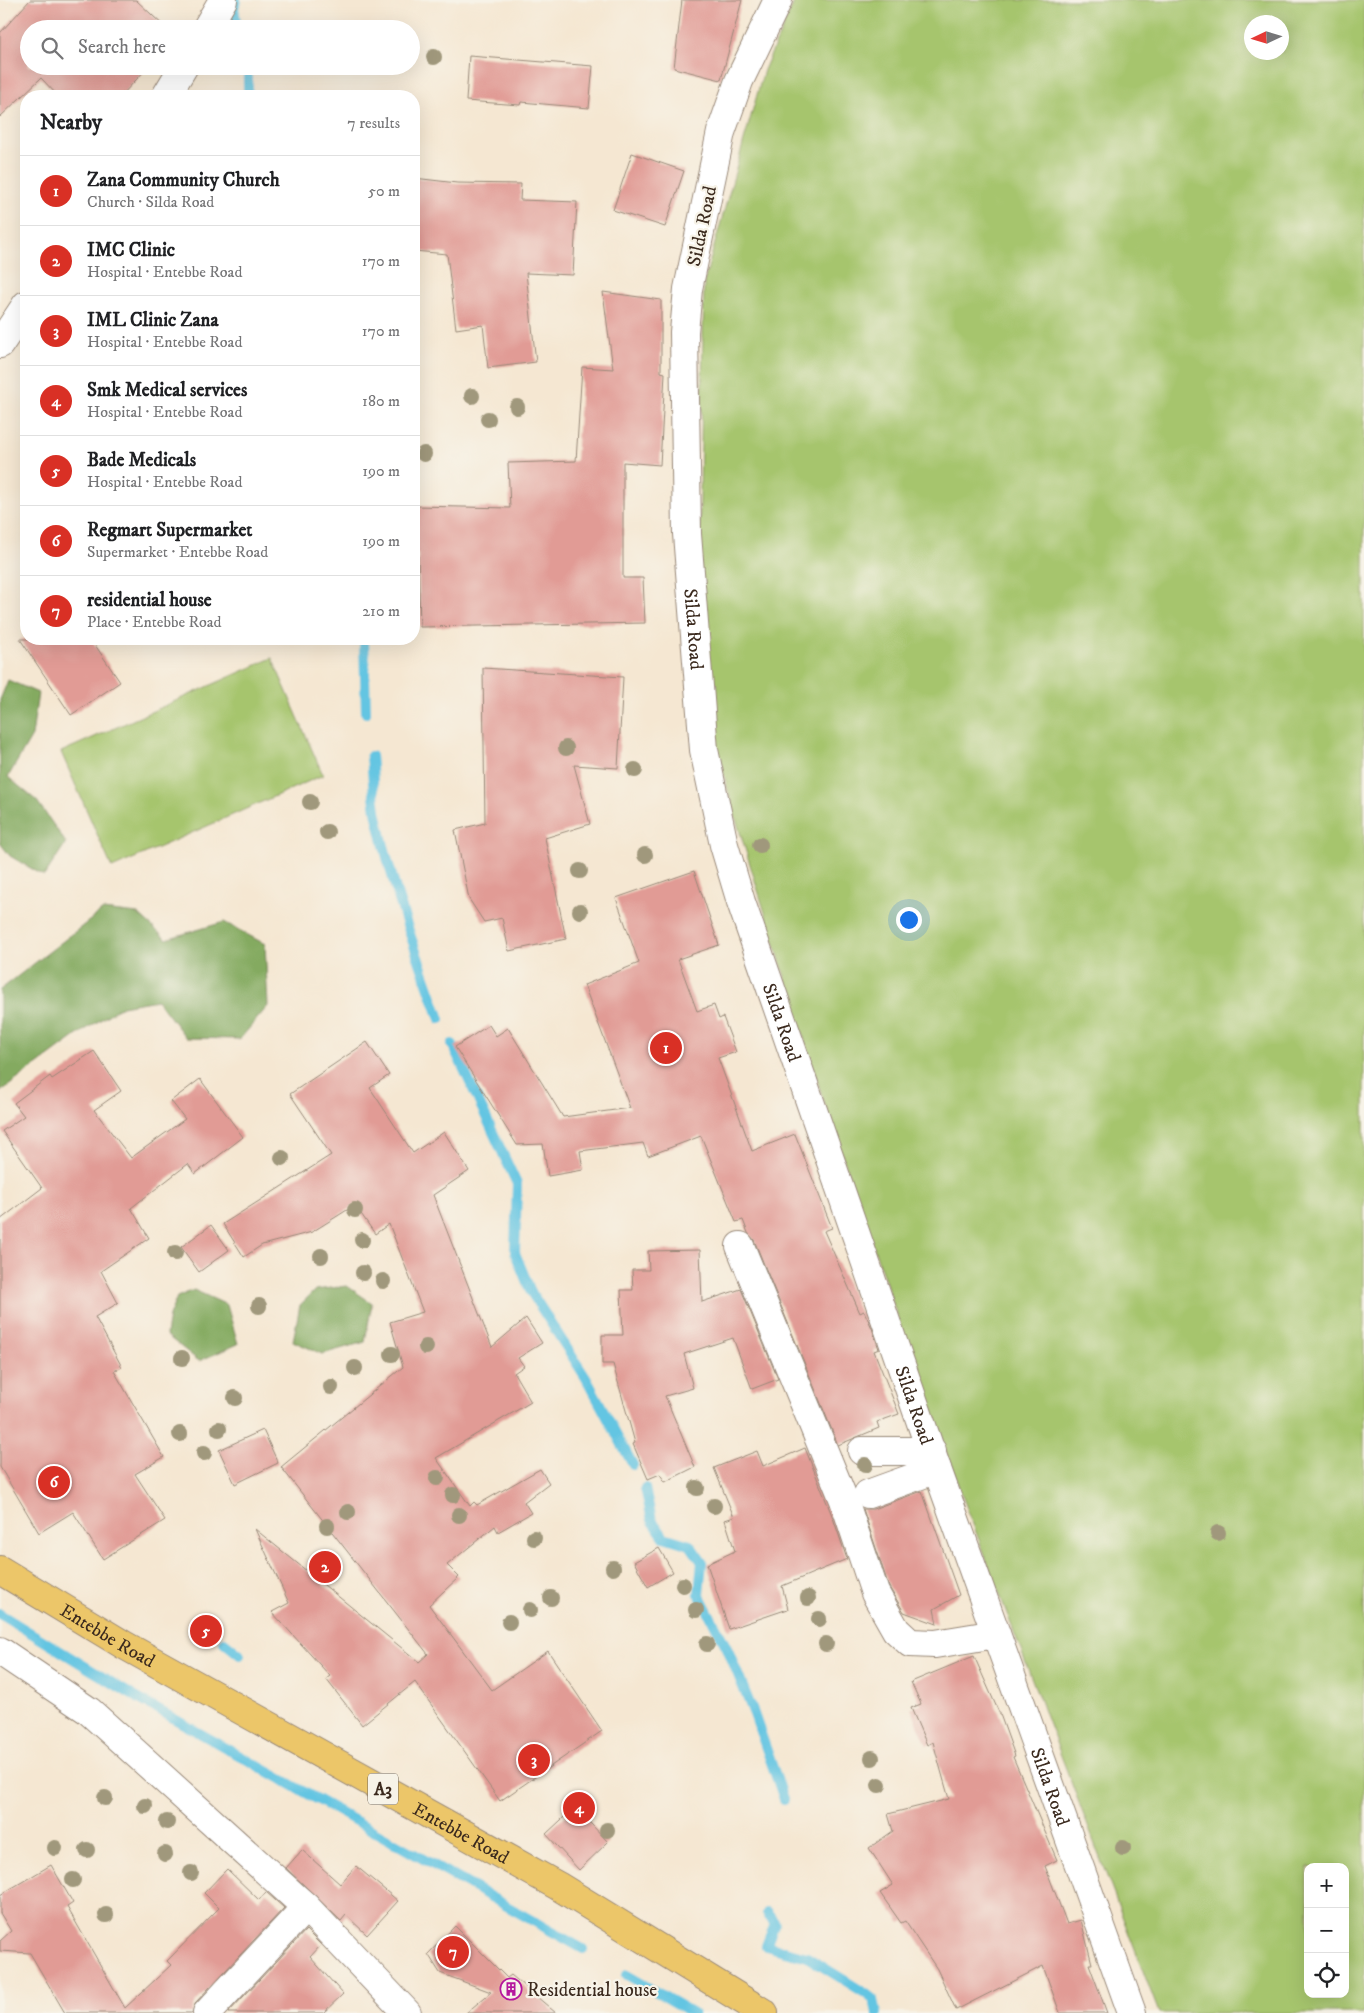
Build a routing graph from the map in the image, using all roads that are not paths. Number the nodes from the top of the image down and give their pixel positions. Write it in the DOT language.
graph roads {
  1 [pos="223,0"];
  2 [pos="778,0"];
  3 [pos="211,20"];
  4 [pos="179,75"];
  5 [pos="170,90"];
  6 [pos="20,315"];
  7 [pos="0,344"];
  8 [pos="740,1246"];
  9 [pos="862,1452"];
  10 [pos="934,1460"];
  11 [pos="868,1494"];
  12 [pos="0,1570"];
  13 [pos="996,1634"];
  14 [pos="0,1651"];
  15 [pos="306,1907"];
  16 [pos="207,2013"];
  17 [pos="407,2013"];
  18 [pos="764,2013"];
  19 [pos="1132,2013"];
  1 -- 3 [label="street"];
  2 -- 10 [label="street, Silda Road"];
  4 -- 5 [label="street"];
  6 -- 7 [label="street"];
  8 -- 13 [label="street"];
  9 -- 10 [label="street"];
  10 -- 11 [label="street"];
  10 -- 13 [label="street, Silda Road"];
  12 -- 18 [label="main road, Entebbe Road / A3"];
  13 -- 19 [label="street, Silda Road"];
  14 -- 15 [label="street"];
  15 -- 16 [label="street"];
  15 -- 17 [label="street"];
}
